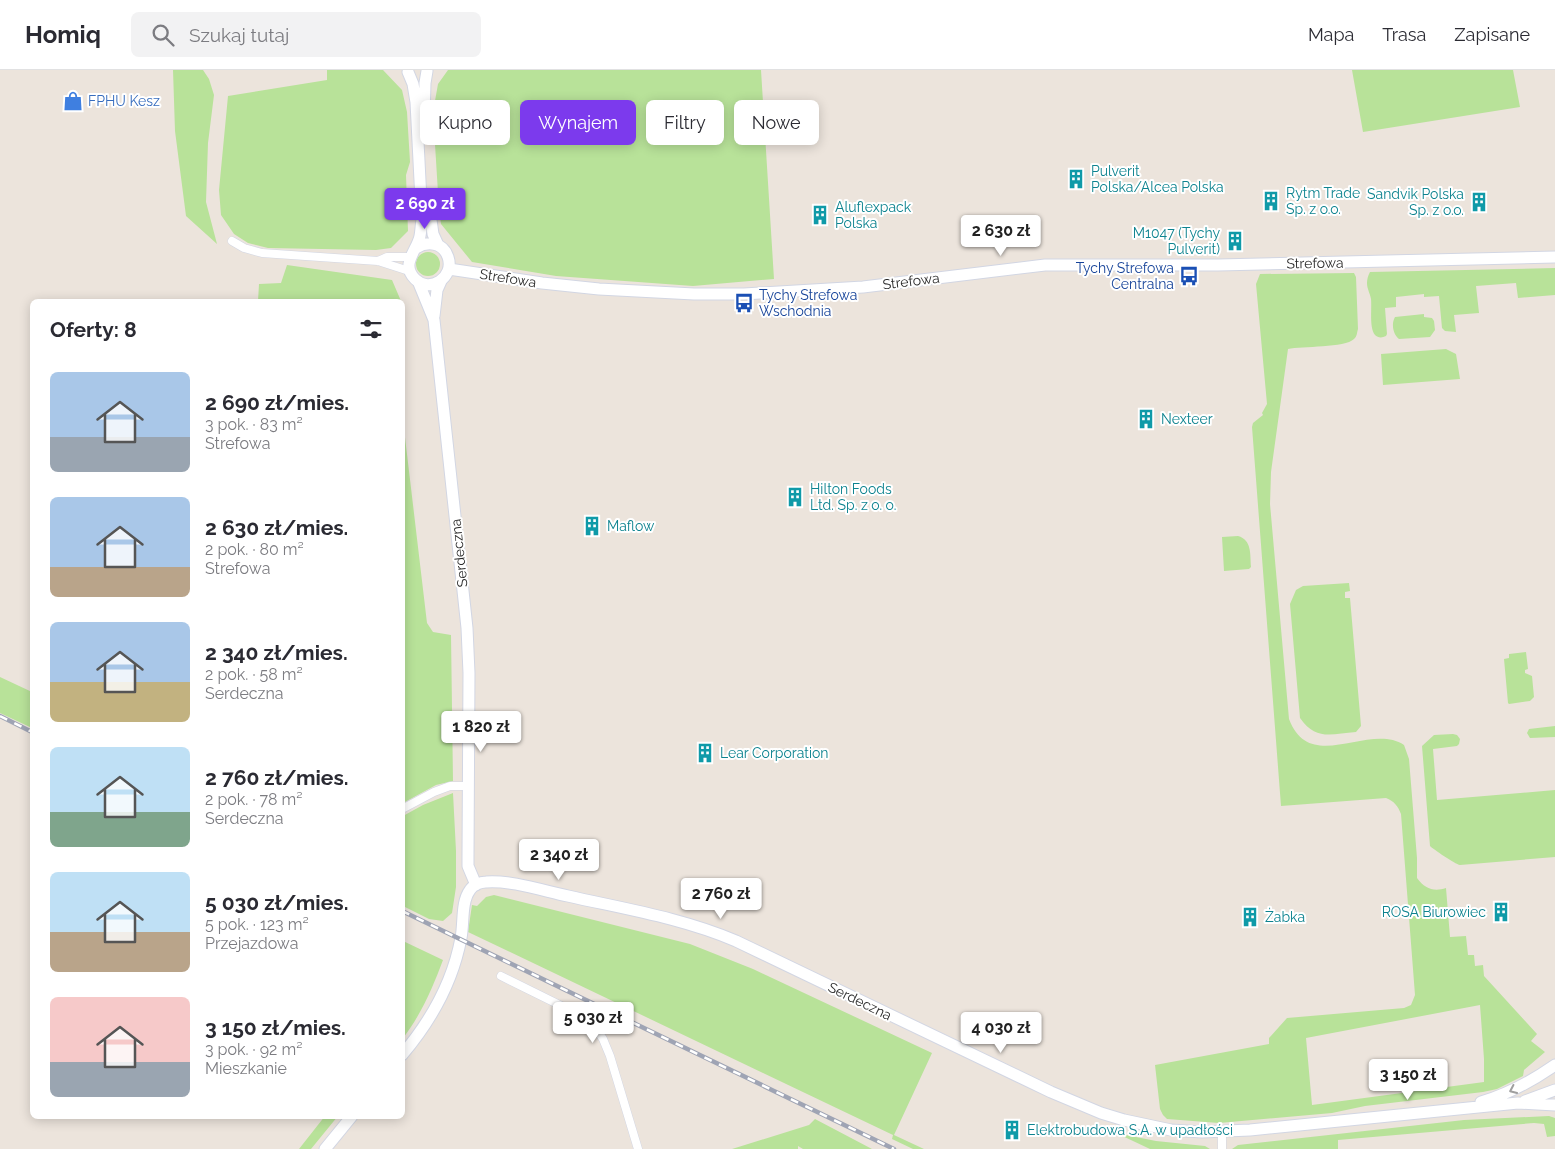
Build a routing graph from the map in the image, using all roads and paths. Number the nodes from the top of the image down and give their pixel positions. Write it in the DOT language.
graph roads {
  1 [pos="406,71"];
  2 [pos="428,71"];
  3 [pos="232,241"];
  4 [pos="438,246"];
  5 [pos="413,253"];
  6 [pos="1555,257"];
  7 [pos="378,261"];
  8 [pos="449,269"];
  9 [pos="409,271"];
  10 [pos="441,280"];
  11 [pos="418,281"];
  12 [pos="434,320"];
  13 [pos="467,786"];
  14 [pos="405,808"];
  15 [pos="476,885"];
  16 [pos="501,976"];
  17 [pos="405,1051"];
  18 [pos="1555,1065"];
  19 [pos="1555,1090"];
  20 [pos="1518,1103"];
  21 [pos="1555,1105"];
  22 [pos="1450,1110"];
  23 [pos="350,1119"];
  24 [pos="1222,1132"];
  25 [pos="325,1149"];
  26 [pos="638,1149"];
  27 [pos="1222,1149"];
  1 -- 2 [label="street"];
  1 -- 5 [label="street"];
  2 -- 4 [label="street"];
  3 -- 7 [label="street"];
  4 -- 5 [label="street"];
  4 -- 8 [label="street"];
  5 -- 7 [label="street"];
  5 -- 9 [label="street"];
  6 -- 8 [label="street, Strefowa"];
  7 -- 9 [label="street"];
  8 -- 10 [label="street"];
  9 -- 11 [label="street"];
  10 -- 11 [label="street"];
  10 -- 12 [label="street, Serdeczna"];
  11 -- 12 [label="street, Serdeczna"];
  12 -- 13 [label="street, Serdeczna"];
  13 -- 14 [label="street"];
  13 -- 15 [label="street, Serdeczna"];
  15 -- 17 [label="street"];
  15 -- 24 [label="street, Serdeczna"];
  16 -- 26 [label="street"];
  18 -- 22 [label="street, one-way"];
  19 -- 20 [label="street"];
  20 -- 21 [label="street"];
  20 -- 22 [label="street"];
  22 -- 24 [label="street, Serdeczna"];
  23 -- 25 [label="street"];
  24 -- 27 [label="street"];
}
